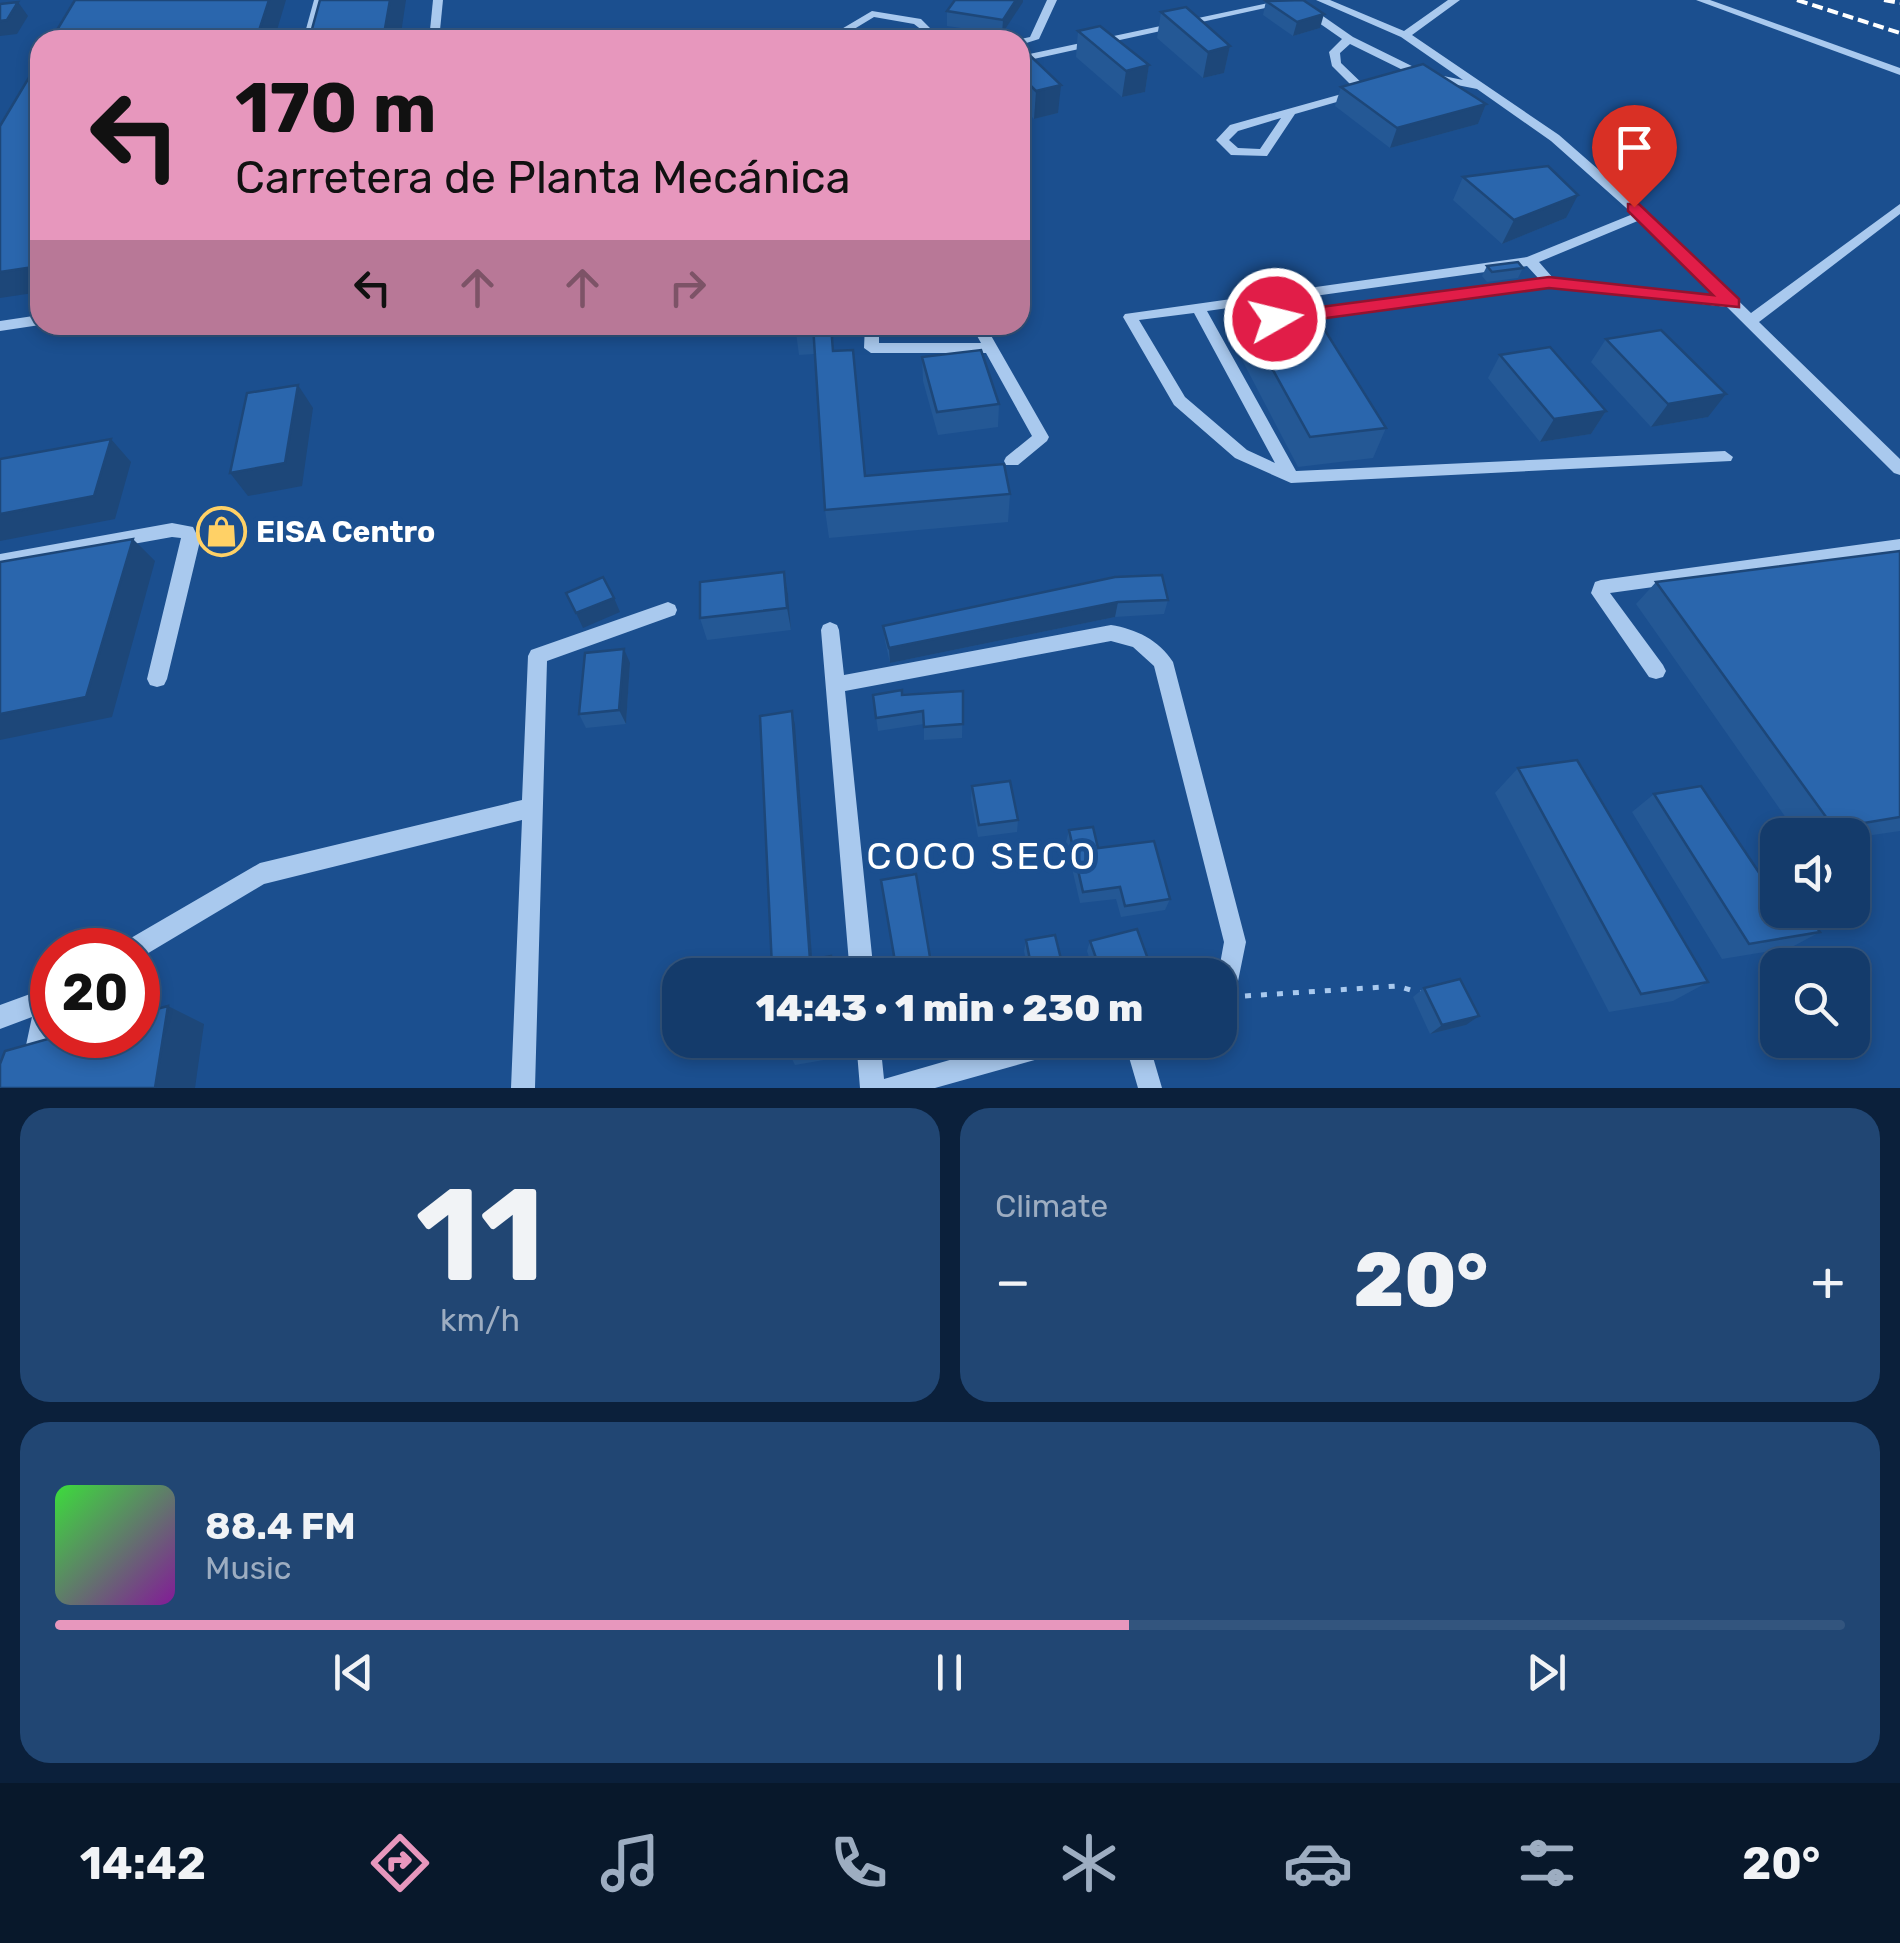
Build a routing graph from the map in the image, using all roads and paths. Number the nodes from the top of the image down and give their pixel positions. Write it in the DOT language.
graph roads {
  1 [pos="319,0"];
  2 [pos="438,0"];
  3 [pos="1052,0"];
  4 [pos="1255,0"];
  5 [pos="1296,0"];
  6 [pos="1322,0"];
  7 [pos="1455,0"];
  8 [pos="1702,0"];
  9 [pos="311,30"];
  10 [pos="435,30"];
  11 [pos="845,30"];
  12 [pos="926,30"];
  13 [pos="1404,34"];
  14 [pos="1350,40"];
  15 [pos="1030,41"];
  16 [pos="1030,48"];
  17 [pos="1030,58"];
  18 [pos="1900,72"];
  19 [pos="1422,75"];
  20 [pos="1402,80"];
  21 [pos="1383,86"];
  22 [pos="1488,88"];
  23 [pos="1364,91"];
  24 [pos="1291,112"];
  25 [pos="1900,208"];
  26 [pos="1642,215"];
  27 [pos="1530,261"];
  28 [pos="1549,282"];
  29 [pos="1732,303"];
  30 [pos="1198,308"];
  31 [pos="1275,319"];
  32 [pos="1750,321"];
  33 [pos="30,322"];
  34 [pos="0,326"];
  35 [pos="872,335"];
  36 [pos="984,335"];
  37 [pos="991,348"];
  38 [pos="1725,457"];
  39 [pos="1012,461"];
  40 [pos="1900,469"];
  41 [pos="1291,477"];
  42 [pos="1898,550"];
  43 [pos="0,561"];
  44 [pos="668,610"];
  45 [pos="830,630"];
  46 [pos="1656,672"];
  47 [pos="157,679"];
  48 [pos="835,685"];
  49 [pos="532,808"];
  50 [pos="160,933"];
  51 [pos="860,958"];
  52 [pos="1232,958"];
  53 [pos="1237,993"];
  54 [pos="1424,994"];
  55 [pos="30,1006"];
  56 [pos="0,1017"];
  57 [pos="35,1058"];
  58 [pos="870,1058"];
  59 [pos="998,1058"];
  60 [pos="1141,1058"];
  61 [pos="32,1072"];
  62 [pos="523,1088"];
  63 [pos="872,1088"];
  64 [pos="891,1088"];
  65 [pos="1150,1088"];
  1 -- 9 [label="street"];
  2 -- 10 [label="street"];
  3 -- 15 [label="street"];
  4 -- 16 [label="street"];
  5 -- 14 [label="street"];
  5 -- 17 [label="street"];
  6 -- 13 [label="street"];
  7 -- 13 [label="street"];
  8 -- 18 [label="street"];
  11 -- 12 [label="street"];
  13 -- 22 [label="street"];
  14 -- 19 [label="street"];
  14 -- 23 [label="street"];
  19 -- 20 [label="street"];
  19 -- 22 [label="street"];
  21 -- 23 [label="street"];
  22 -- 26 [label="street"];
  23 -- 24 [label="street"];
  24 -- 24 [label="street"];
  25 -- 32 [label="street"];
  26 -- 27 [label="street"];
  26 -- 29 [label="street"];
  27 -- 28 [label="street"];
  27 -- 30 [label="street"];
  28 -- 29 [label="street"];
  28 -- 31 [label="street"];
  29 -- 32 [label="street"];
  30 -- 41 [label="street"];
  30 -- 41 [label="street"];
  32 -- 40 [label="street"];
  33 -- 34 [label="street"];
  35 -- 37 [label="street"];
  36 -- 37 [label="street"];
  37 -- 39 [label="street"];
  38 -- 41 [label="street"];
  42 -- 46 [label="street"];
  43 -- 47 [label="street"];
  44 -- 49 [label="street"];
  45 -- 48 [label="street"];
  48 -- 51 [label="street"];
  48 -- 52 [label="street"];
  49 -- 50 [label="street"];
  49 -- 62 [label="street"];
  53 -- 54 [label="path"];
  55 -- 56 [label="street"];
  57 -- 61 [label="street"];
  58 -- 63 [label="street"];
  59 -- 64 [label="street"];
  60 -- 65 [label="street"];
}
